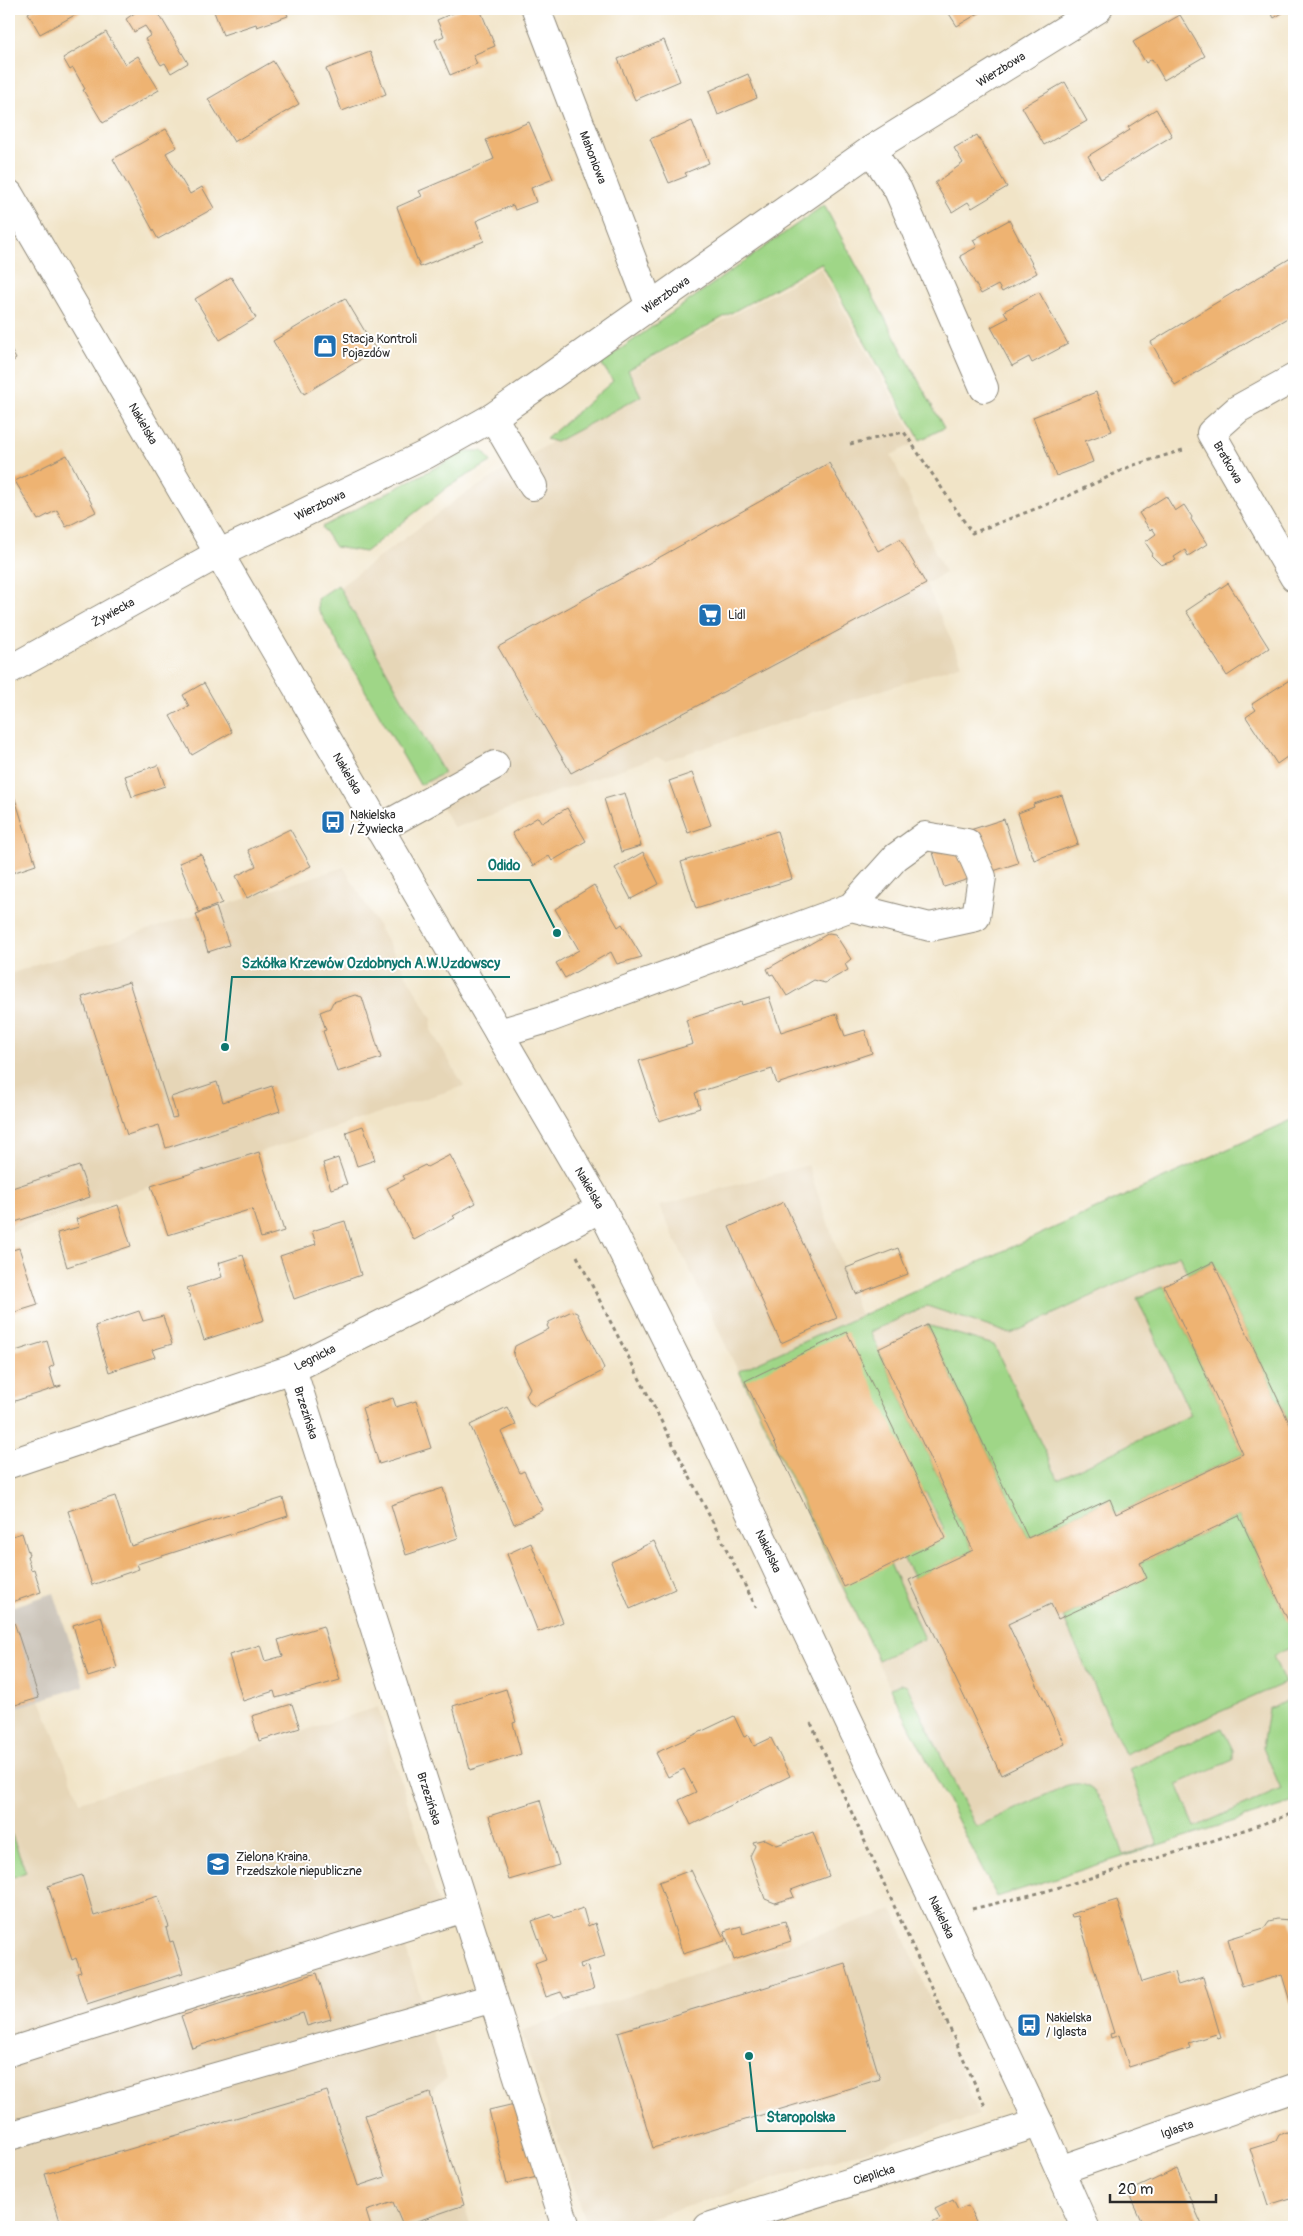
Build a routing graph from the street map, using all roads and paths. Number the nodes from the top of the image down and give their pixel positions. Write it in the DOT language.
graph roads {
  1 [pos="536,9"];
  2 [pos="1087,12"];
  3 [pos="871,150"];
  4 [pos="9,194"];
  5 [pos="650,306"];
  6 [pos="1294,378"];
  7 [pos="984,388"];
  8 [pos="493,417"];
  9 [pos="1211,433"];
  10 [pos="850,444"];
  11 [pos="533,486"];
  12 [pos="218,554"];
  13 [pos="1294,578"];
  14 [pos="9,670"];
  15 [pos="496,765"];
  16 [pos="379,829"];
  17 [pos="851,907"];
  18 [pos="499,1034"];
  19 [pos="602,1208"];
  20 [pos="563,1229"];
  21 [pos="292,1370"];
  22 [pos="9,1464"];
  23 [pos="758,1610"];
  24 [pos="808,1717"];
  25 [pos="1294,1813"];
  26 [pos="980,1907"];
  27 [pos="464,1908"];
  28 [pos="493,1998"];
  29 [pos="9,2052"];
  30 [pos="1294,2088"];
  31 [pos="988,2112"];
  32 [pos="1039,2123"];
  33 [pos="9,2136"];
  34 [pos="1060,2170"];
  35 [pos="714,2226"];
  36 [pos="566,2227"];
  37 [pos="1086,2227"];
  1 -- 5 [label="street, Mahoniowa"];
  2 -- 3 [label="street, Wierzbowa"];
  3 -- 5 [label="street, Wierzbowa"];
  3 -- 7 [label="street"];
  4 -- 12 [label="street, Nakielska"];
  5 -- 8 [label="street, Wierzbowa"];
  6 -- 9 [label="street, Bratkowa"];
  8 -- 11 [label="street"];
  8 -- 12 [label="street, Wierzbowa"];
  9 -- 10 [label="path"];
  9 -- 13 [label="street, Bratkowa"];
  12 -- 14 [label="street, Żywiecka"];
  12 -- 16 [label="street, Nakielska"];
  15 -- 16 [label="street"];
  16 -- 18 [label="street, Nakielska"];
  17 -- 17 [label="street"];
  17 -- 18 [label="street"];
  18 -- 19 [label="street, Nakielska"];
  19 -- 20 [label="street, Legnicka"];
  19 -- 32 [label="street, Nakielska"];
  20 -- 21 [label="street, Legnicka"];
  20 -- 23 [label="path"];
  21 -- 22 [label="street, Legnicka"];
  21 -- 27 [label="street, Brzezińska"];
  24 -- 31 [label="path"];
  25 -- 26 [label="path"];
  27 -- 28 [label="street, Brzezińska"];
  27 -- 29 [label="street"];
  28 -- 33 [label="street"];
  28 -- 36 [label="street, Brzezińska"];
  30 -- 34 [label="street, Iglasta"];
  32 -- 34 [label="street, Nakielska"];
  32 -- 35 [label="street, Cieplicka"];
  34 -- 37 [label="street, Nakielska"];
}
